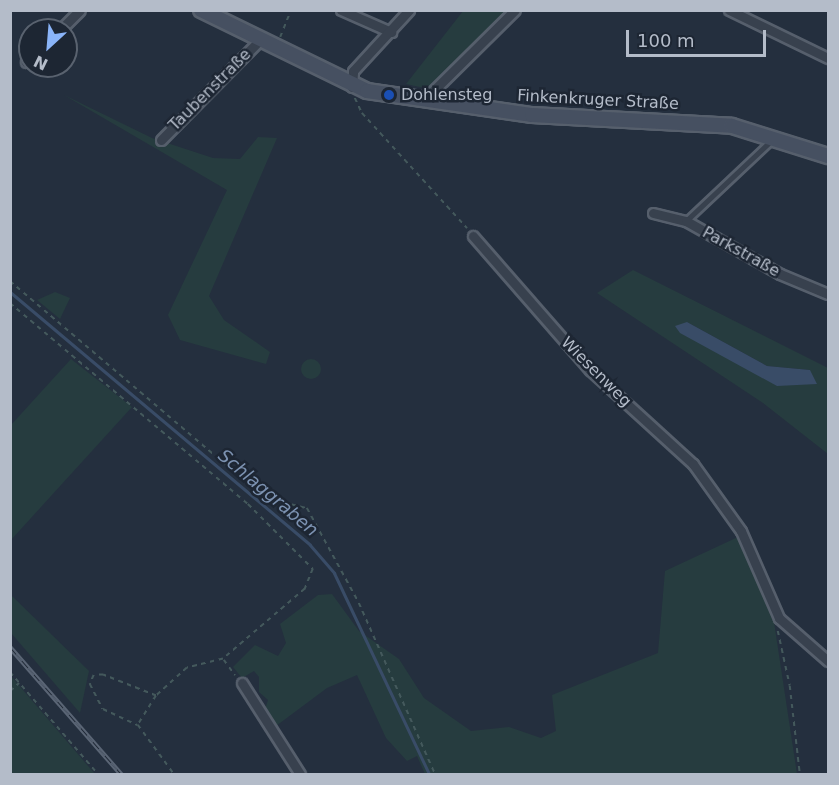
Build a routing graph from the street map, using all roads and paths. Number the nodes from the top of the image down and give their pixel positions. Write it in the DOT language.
graph roads {
  1 [pos="201,10"];
  2 [pos="291,10"];
  3 [pos="341,10"];
  4 [pos="409,10"];
  5 [pos="515,10"];
  6 [pos="730,11"];
  7 [pos="391,32"];
  8 [pos="260,41"];
  9 [pos="275,49"];
  10 [pos="828,58"];
  11 [pos="352,87"];
  12 [pos="431,101"];
  13 [pos="776,136"];
  14 [pos="161,140"];
  15 [pos="828,156"];
  16 [pos="653,213"];
  17 [pos="686,221"];
  18 [pos="473,236"];
  19 [pos="10,281"];
  20 [pos="828,294"];
  21 [pos="10,303"];
  22 [pos="779,618"];
  23 [pos="223,659"];
  24 [pos="828,661"];
  25 [pos="10,672"];
  26 [pos="20,682"];
  27 [pos="242,683"];
  28 [pos="10,691"];
  29 [pos="156,696"];
  30 [pos="138,725"];
  31 [pos="99,774"];
  32 [pos="174,774"];
  33 [pos="300,774"];
  34 [pos="435,774"];
  35 [pos="800,774"];
  1 -- 8 [label="street, Finkenkruger Straße"];
  2 -- 9 [label="path"];
  3 -- 7 [label="street"];
  4 -- 7 [label="street"];
  5 -- 12 [label="street"];
  6 -- 10 [label="street"];
  7 -- 11 [label="street"];
  8 -- 9 [label="street, Finkenkruger Straße"];
  8 -- 14 [label="street, Taubenstraße"];
  9 -- 11 [label="street, Finkenkruger Straße"];
  11 -- 12 [label="street, Finkenkruger Straße"];
  11 -- 18 [label="path"];
  12 -- 13 [label="street, Finkenkruger Straße"];
  13 -- 15 [label="street, Finkenkruger Straße"];
  13 -- 17 [label="lane"];
  16 -- 17 [label="street, Parkstraße"];
  17 -- 20 [label="street, Parkstraße"];
  18 -- 22 [label="street, Wiesenweg"];
  19 -- 34 [label="path"];
  21 -- 23 [label="path"];
  22 -- 24 [label="street, Wiesenweg"];
  22 -- 35 [label="path"];
  23 -- 27 [label="path"];
  23 -- 29 [label="path"];
  25 -- 26 [label="path"];
  26 -- 28 [label="path"];
  26 -- 31 [label="path"];
  27 -- 33 [label="street"];
  29 -- 30 [label="path"];
  29 -- 30 [label="path"];
  30 -- 32 [label="path"];
}
